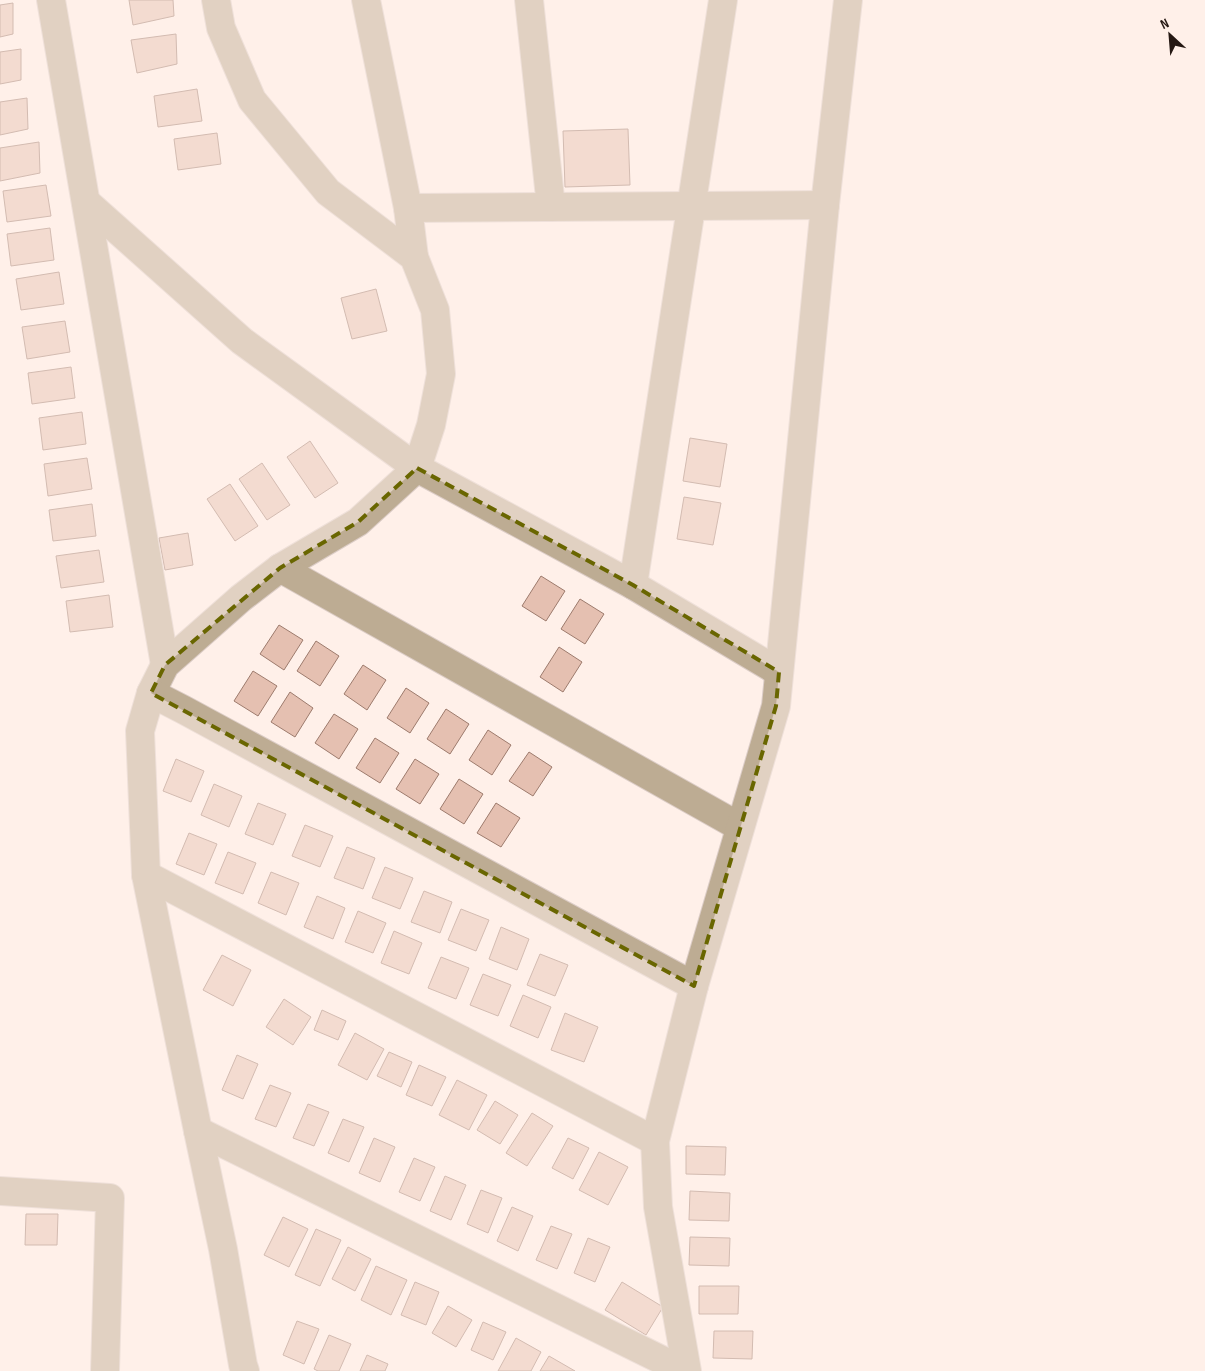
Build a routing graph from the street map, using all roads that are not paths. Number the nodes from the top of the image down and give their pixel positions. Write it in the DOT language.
graph roads {
  1 [pos="51,0"];
  2 [pos="216,0"];
  3 [pos="366,0"];
  4 [pos="529,0"];
  5 [pos="723,0"];
  6 [pos="848,0"];
  7 [pos="86,202"];
  8 [pos="825,204"];
  9 [pos="690,206"];
  10 [pos="408,208"];
  11 [pos="551,208"];
  12 [pos="414,257"];
  13 [pos="417,468"];
  14 [pos="280,568"];
  15 [pos="633,585"];
  16 [pos="165,665"];
  17 [pos="779,672"];
  18 [pos="151,693"];
  19 [pos="740,827"];
  20 [pos="146,875"];
  21 [pos="694,986"];
  22 [pos="198,1131"];
  23 [pos="655,1141"];
  24 [pos="0,1191"];
  25 [pos="248,1369"];
  26 [pos="105,1371"];
  27 [pos="686,1371"];
  1 -- 7 [label="street"];
  2 -- 12 [label="street"];
  3 -- 10 [label="street"];
  4 -- 11 [label="street"];
  5 -- 9 [label="street"];
  6 -- 8 [label="street"];
  7 -- 13 [label="street"];
  7 -- 16 [label="street"];
  8 -- 9 [label="street"];
  8 -- 17 [label="street"];
  9 -- 11 [label="street"];
  9 -- 15 [label="street"];
  10 -- 11 [label="street"];
  10 -- 12 [label="street"];
  12 -- 13 [label="street"];
  13 -- 14 [label="street"];
  13 -- 15 [label="street"];
  14 -- 16 [label="street"];
  14 -- 19 [label="street"];
  15 -- 17 [label="street"];
  16 -- 18 [label="street"];
  17 -- 19 [label="street"];
  18 -- 20 [label="street"];
  18 -- 21 [label="street"];
  19 -- 21 [label="street"];
  20 -- 22 [label="street"];
  20 -- 23 [label="street"];
  21 -- 23 [label="street"];
  22 -- 25 [label="street"];
  22 -- 27 [label="street"];
  23 -- 27 [label="street"];
  24 -- 26 [label="street"];
}
